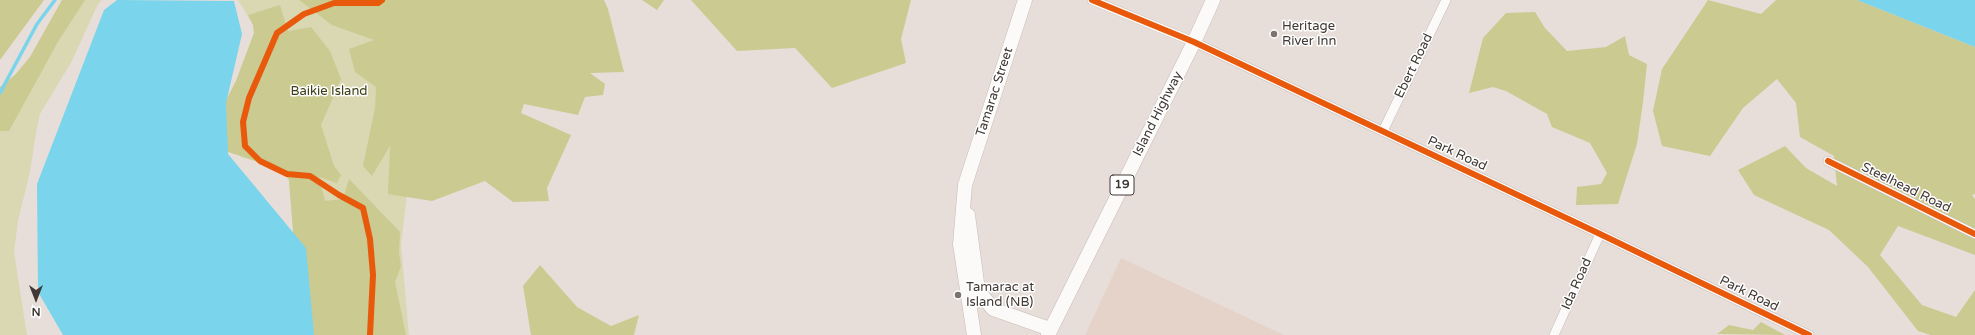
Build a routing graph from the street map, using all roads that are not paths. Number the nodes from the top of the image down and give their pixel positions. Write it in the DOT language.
graph roads {
  1 [pos="1025,0"];
  2 [pos="1092,0"];
  3 [pos="1213,0"];
  4 [pos="1446,0"];
  5 [pos="1194,42"];
  6 [pos="1383,131"];
  7 [pos="1828,161"];
  8 [pos="964,185"];
  9 [pos="1600,234"];
  10 [pos="1975,234"];
  11 [pos="1049,332"];
  12 [pos="974,335"];
  13 [pos="1554,335"];
  14 [pos="1809,335"];
  1 -- 8 [label="main road, Tamarac Street"];
  2 -- 5 [label="street, Park Road"];
  3 -- 5 [label="main road, Island Highway / 19"];
  4 -- 6 [label="street, Ebert Road"];
  5 -- 6 [label="street, Park Road"];
  5 -- 11 [label="main road, Island Highway / 19"];
  6 -- 9 [label="street, Park Road"];
  7 -- 10 [label="street, Steelhead Road"];
  8 -- 11 [label="main road"];
  8 -- 12 [label="main road"];
  9 -- 13 [label="street, Ida Road"];
  9 -- 14 [label="street, Park Road"];
}
